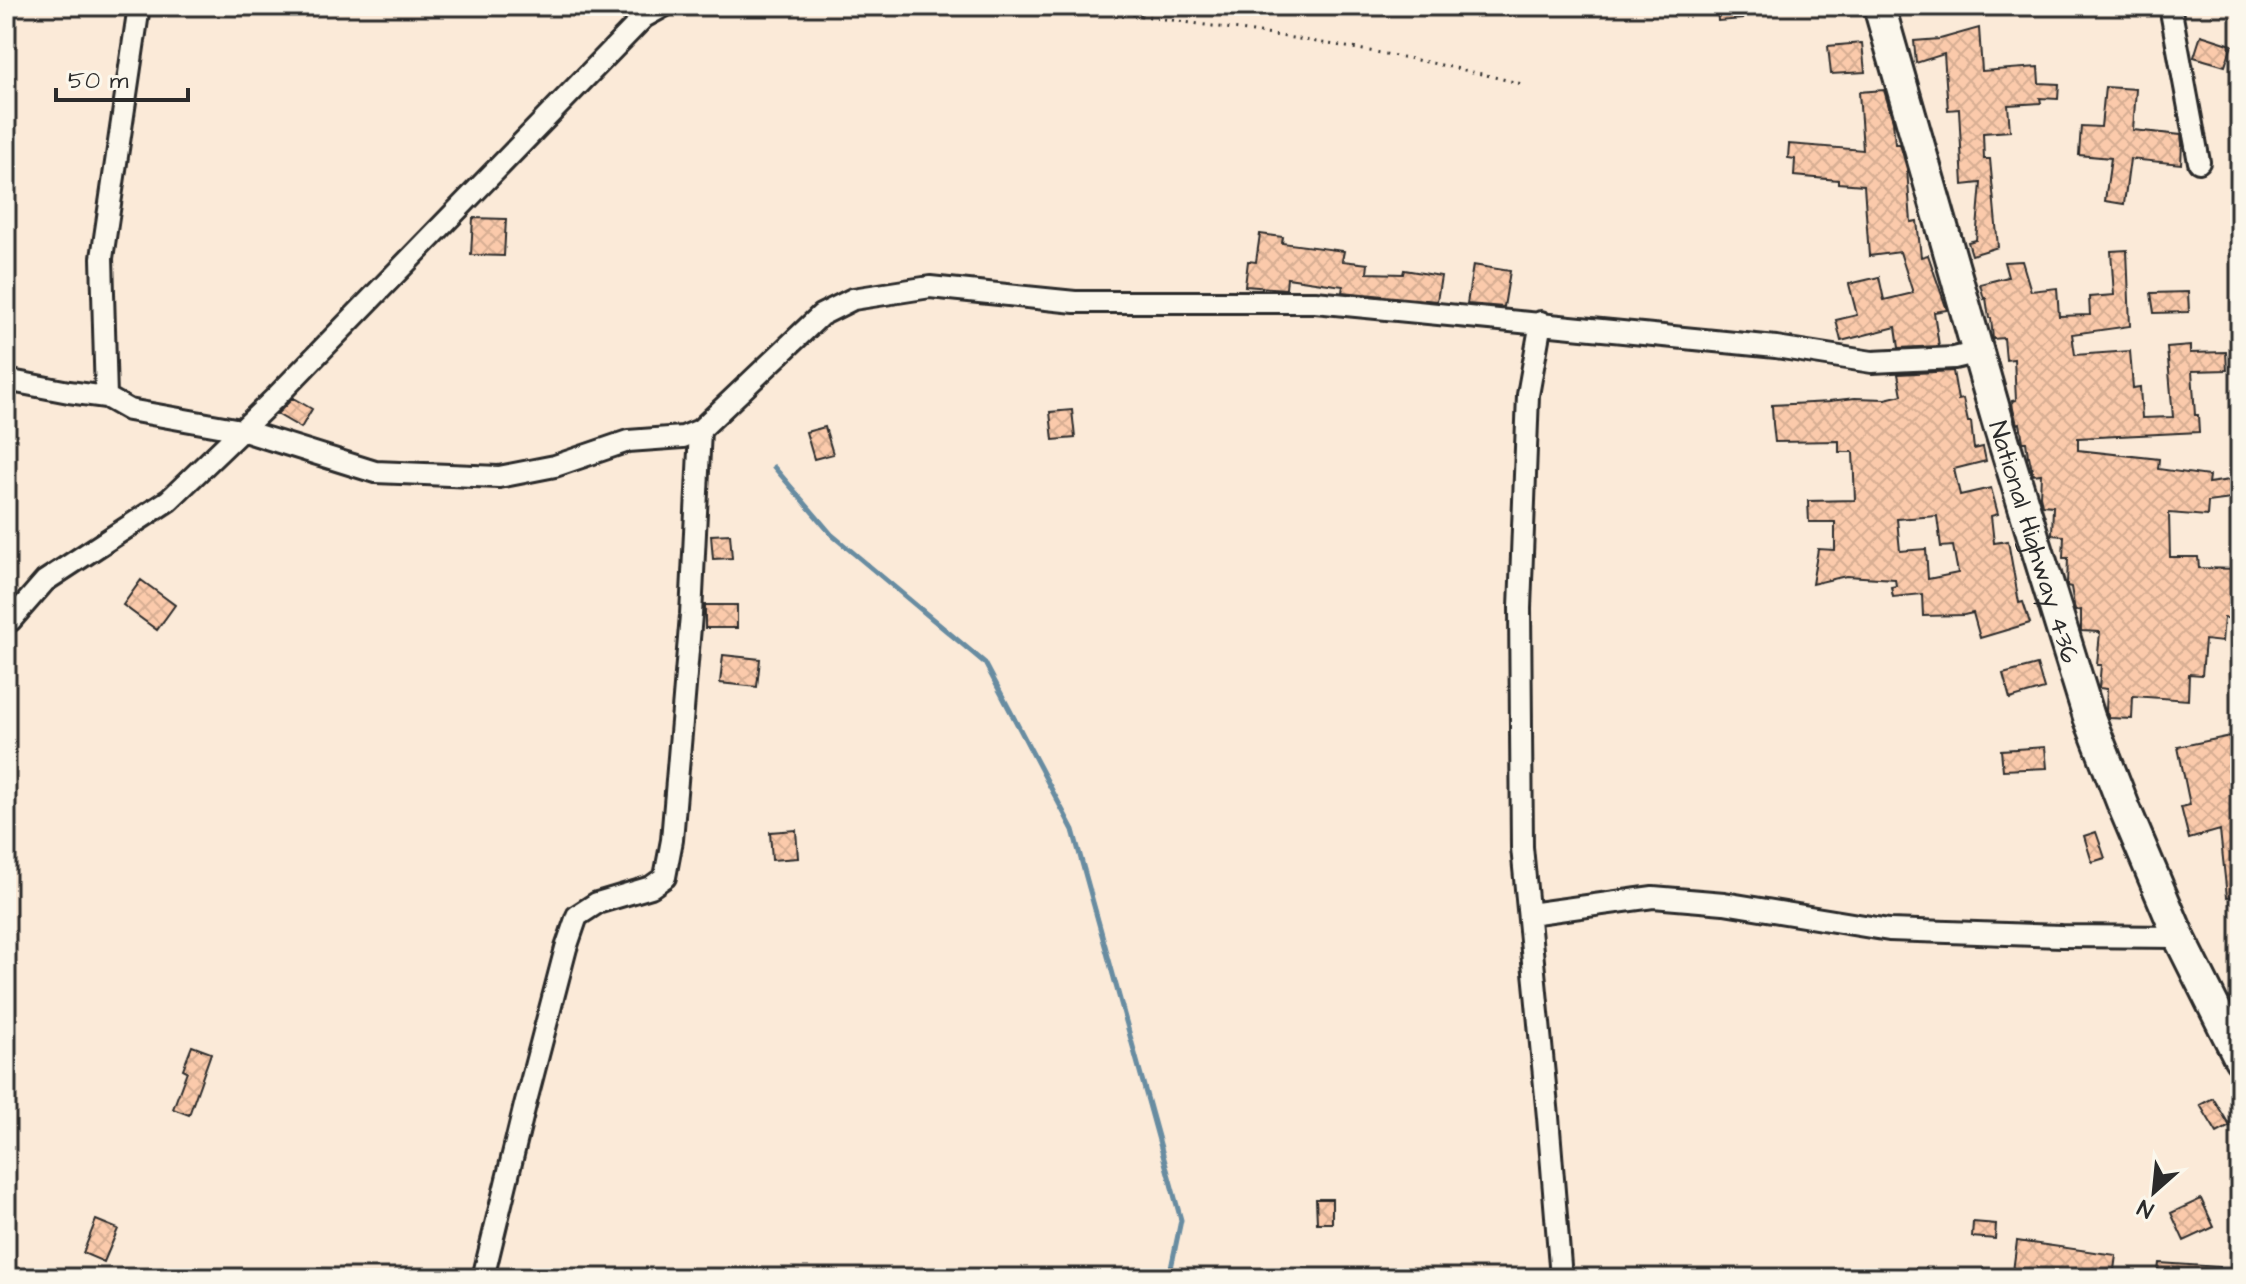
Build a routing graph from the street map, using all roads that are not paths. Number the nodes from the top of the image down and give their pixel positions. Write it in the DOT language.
graph roads {
  1 [pos="139,6"];
  2 [pos="664,6"];
  3 [pos="1879,6"];
  4 [pos="2170,6"];
  5 [pos="2199,162"];
  6 [pos="1541,322"];
  7 [pos="1979,352"];
  8 [pos="6,380"];
  9 [pos="106,397"];
  10 [pos="241,430"];
  11 [pos="700,430"];
  12 [pos="6,623"];
  13 [pos="1529,914"];
  14 [pos="2179,937"];
  15 [pos="2240,1059"];
  16 [pos="483,1278"];
  17 [pos="1561,1278"];
  1 -- 9 [label="street"];
  2 -- 10 [label="street"];
  3 -- 7 [label="main road, National Highway 436"];
  4 -- 5 [label="street"];
  6 -- 7 [label="street"];
  6 -- 11 [label="street"];
  6 -- 13 [label="street"];
  7 -- 14 [label="main road, National Highway 436"];
  8 -- 9 [label="street"];
  9 -- 10 [label="street"];
  10 -- 11 [label="street"];
  10 -- 12 [label="street"];
  11 -- 16 [label="street"];
  13 -- 14 [label="street"];
  13 -- 17 [label="street"];
  14 -- 15 [label="main road, National Highway 436"];
}
